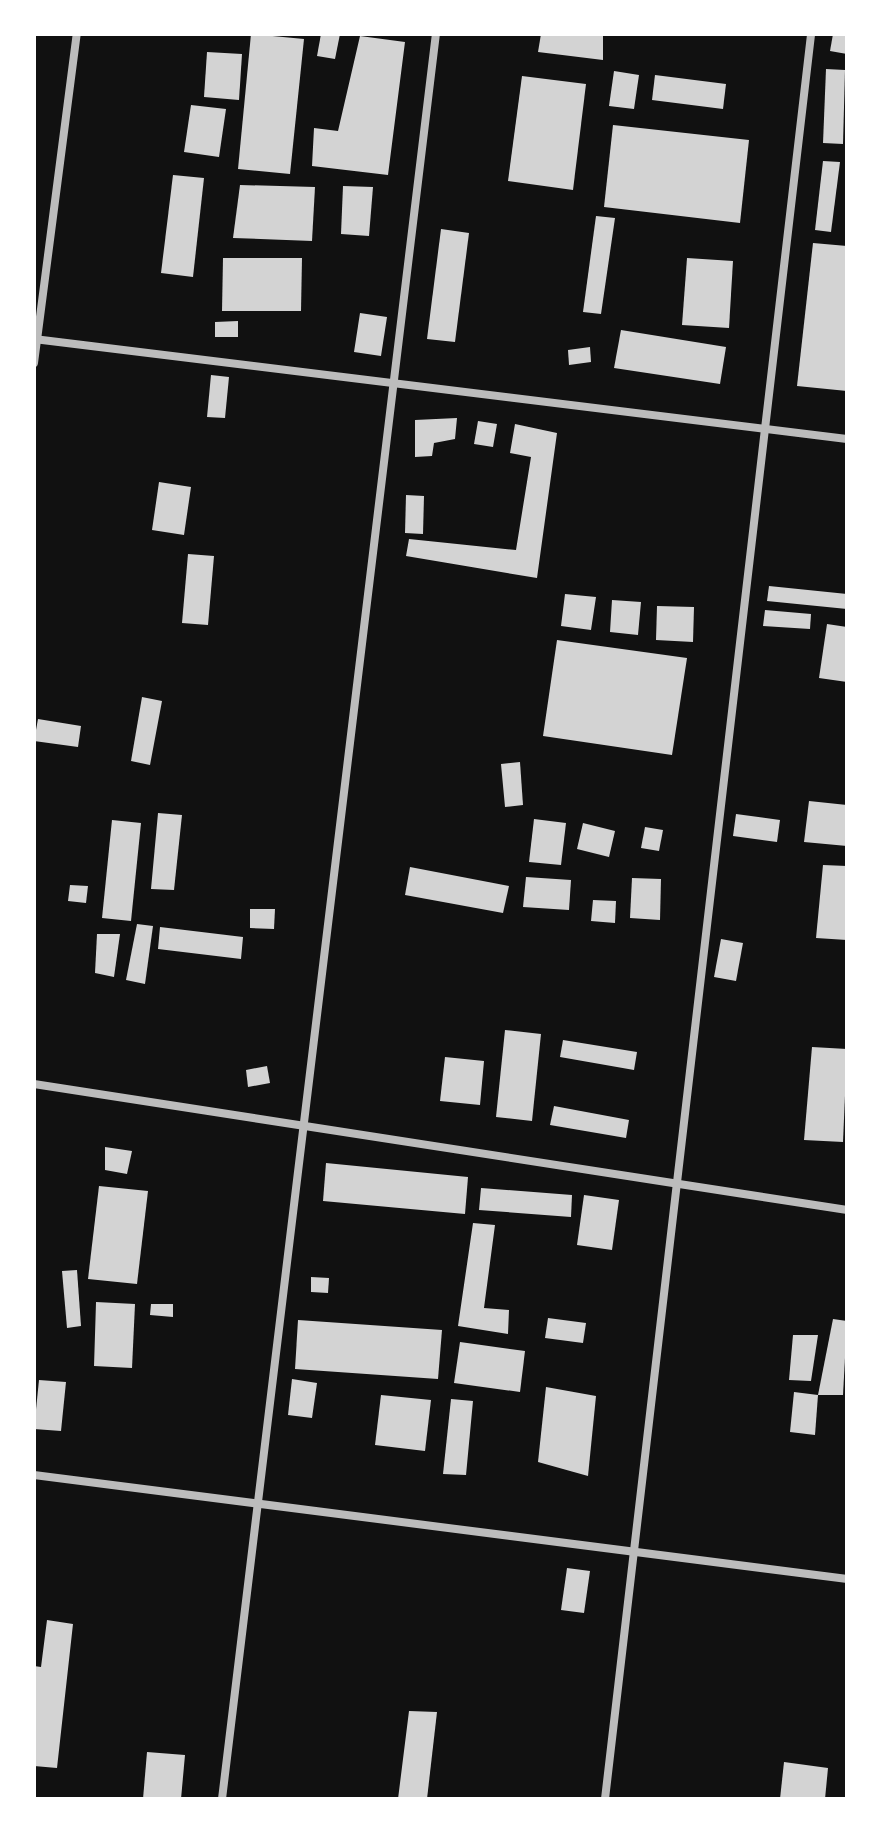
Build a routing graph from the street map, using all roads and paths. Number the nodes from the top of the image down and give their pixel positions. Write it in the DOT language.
graph roads {
  1 [pos="77,34"];
  2 [pos="436,34"];
  3 [pos="811,34"];
  4 [pos="36,340"];
  5 [pos="34,363"];
  6 [pos="394,383"];
  7 [pos="766,429"];
  8 [pos="847,439"];
  9 [pos="34,1084"];
  10 [pos="304,1126"];
  11 [pos="676,1184"];
  12 [pos="847,1210"];
  13 [pos="34,1475"];
  14 [pos="258,1506"];
  15 [pos="633,1552"];
  16 [pos="847,1579"];
  17 [pos="222,1799"];
  18 [pos="605,1799"];
  1 -- 4 [label="street"];
  2 -- 6 [label="street"];
  3 -- 7 [label="street"];
  4 -- 5 [label="street"];
  4 -- 6 [label="street"];
  6 -- 7 [label="street"];
  6 -- 10 [label="street"];
  7 -- 8 [label="street"];
  7 -- 11 [label="street"];
  9 -- 10 [label="street"];
  10 -- 11 [label="street"];
  10 -- 14 [label="street"];
  11 -- 12 [label="street"];
  11 -- 15 [label="street"];
  13 -- 14 [label="street"];
  14 -- 15 [label="street"];
  14 -- 17 [label="street"];
  15 -- 16 [label="street"];
  15 -- 18 [label="street"];
}
